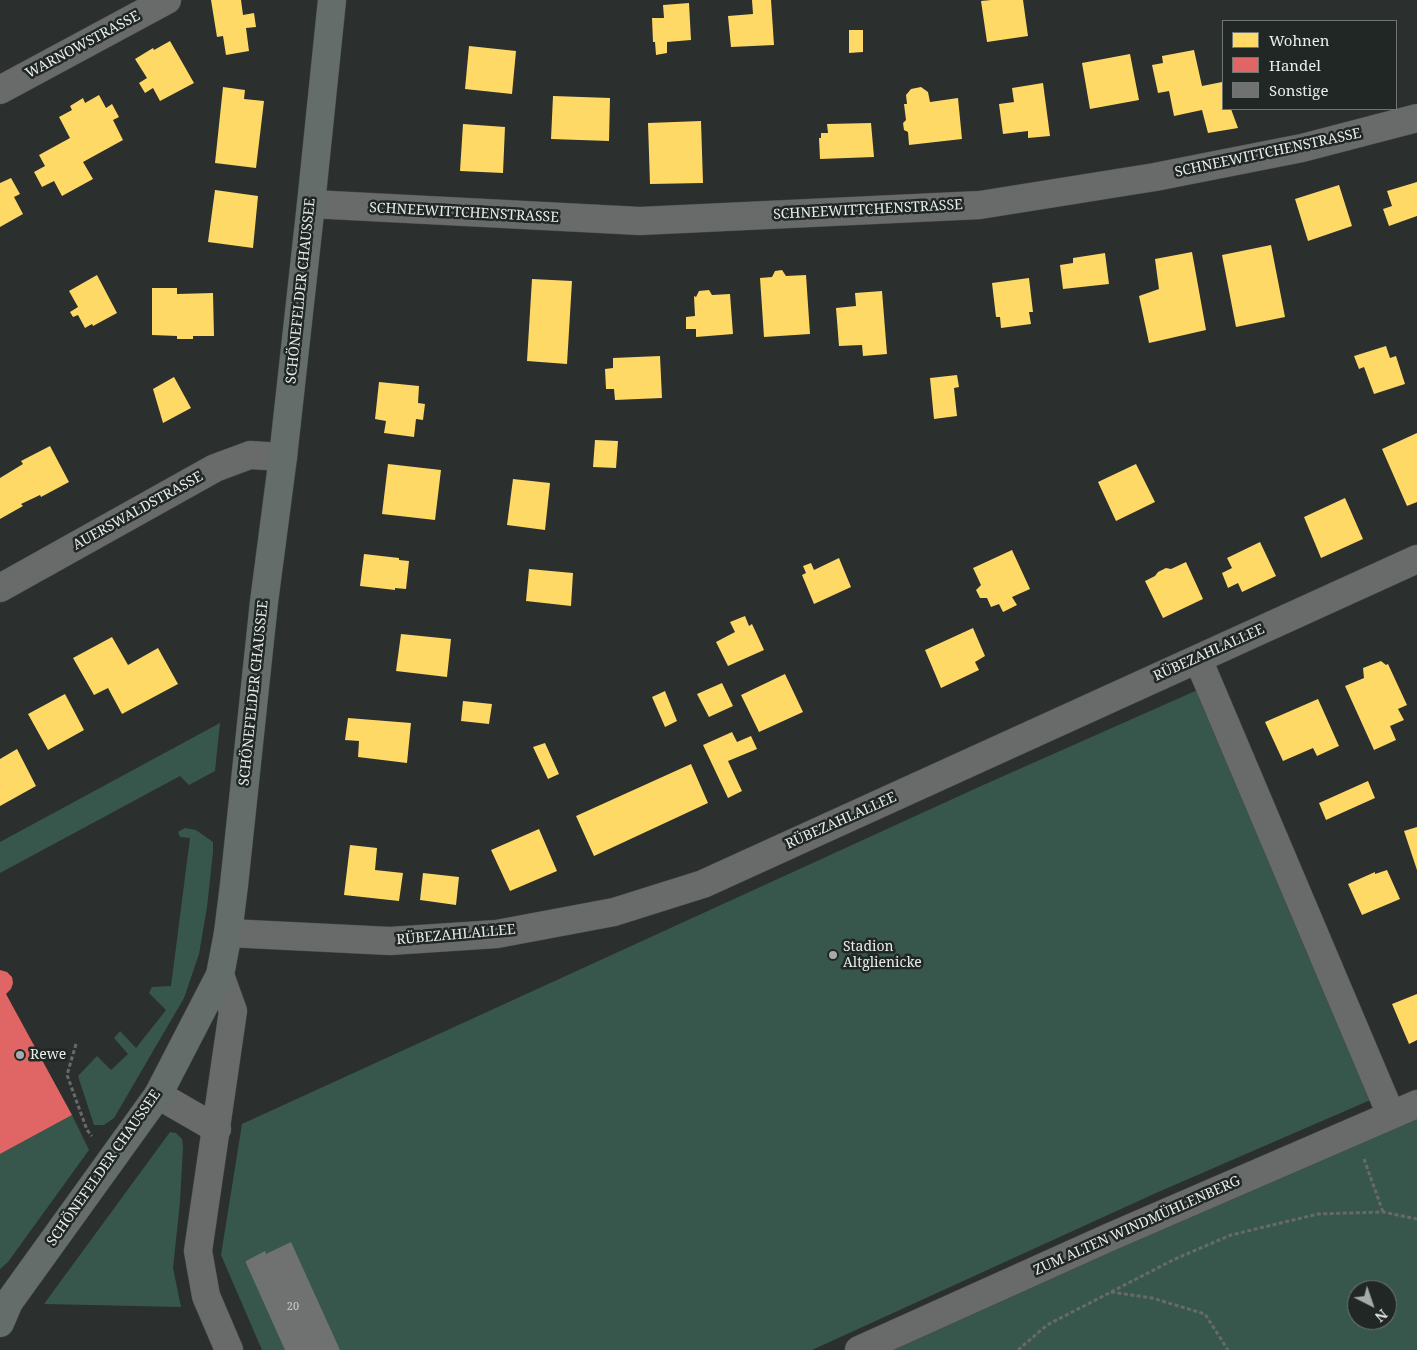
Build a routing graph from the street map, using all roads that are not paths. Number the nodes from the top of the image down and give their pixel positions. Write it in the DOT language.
graph roads {
  1 [pos="167,0"];
  2 [pos="332,0"];
  3 [pos="0,90"];
  4 [pos="1417,118"];
  5 [pos="311,204"];
  6 [pos="283,457"];
  7 [pos="1417,559"];
  8 [pos="0,588"];
  9 [pos="1198,658"];
  10 [pos="228,932"];
  11 [pos="220,975"];
  12 [pos="158,1095"];
  13 [pos="1417,1104"];
  14 [pos="1391,1115"];
  15 [pos="217,1129"];
  16 [pos="0,1323"];
  17 [pos="229,1350"];
  18 [pos="859,1350"];
  1 -- 3 [label="street, WARNOWSTRASSE"];
  2 -- 5 [label="main road, SCHÖNEFELDER CHAUSSEE"];
  4 -- 5 [label="street, SCHNEEWITTCHENSTRASSE"];
  5 -- 6 [label="main road, SCHÖNEFELDER CHAUSSEE"];
  6 -- 8 [label="street, AUERSWALDSTRASSE"];
  6 -- 10 [label="main road, SCHÖNEFELDER CHAUSSEE"];
  7 -- 9 [label="street, RÜBEZAHLALLEE"];
  9 -- 10 [label="street, RÜBEZAHLALLEE"];
  9 -- 14 [label="street"];
  10 -- 11 [label="main road, SCHÖNEFELDER CHAUSSEE"];
  11 -- 12 [label="main road, SCHÖNEFELDER CHAUSSEE"];
  11 -- 15 [label="street"];
  12 -- 15 [label="street"];
  12 -- 16 [label="main road, SCHÖNEFELDER CHAUSSEE"];
  13 -- 14 [label="street, ZUM ALTEN WINDMÜHLENBERG"];
  14 -- 18 [label="street, ZUM ALTEN WINDMÜHLENBERG"];
  15 -- 17 [label="street"];
}
